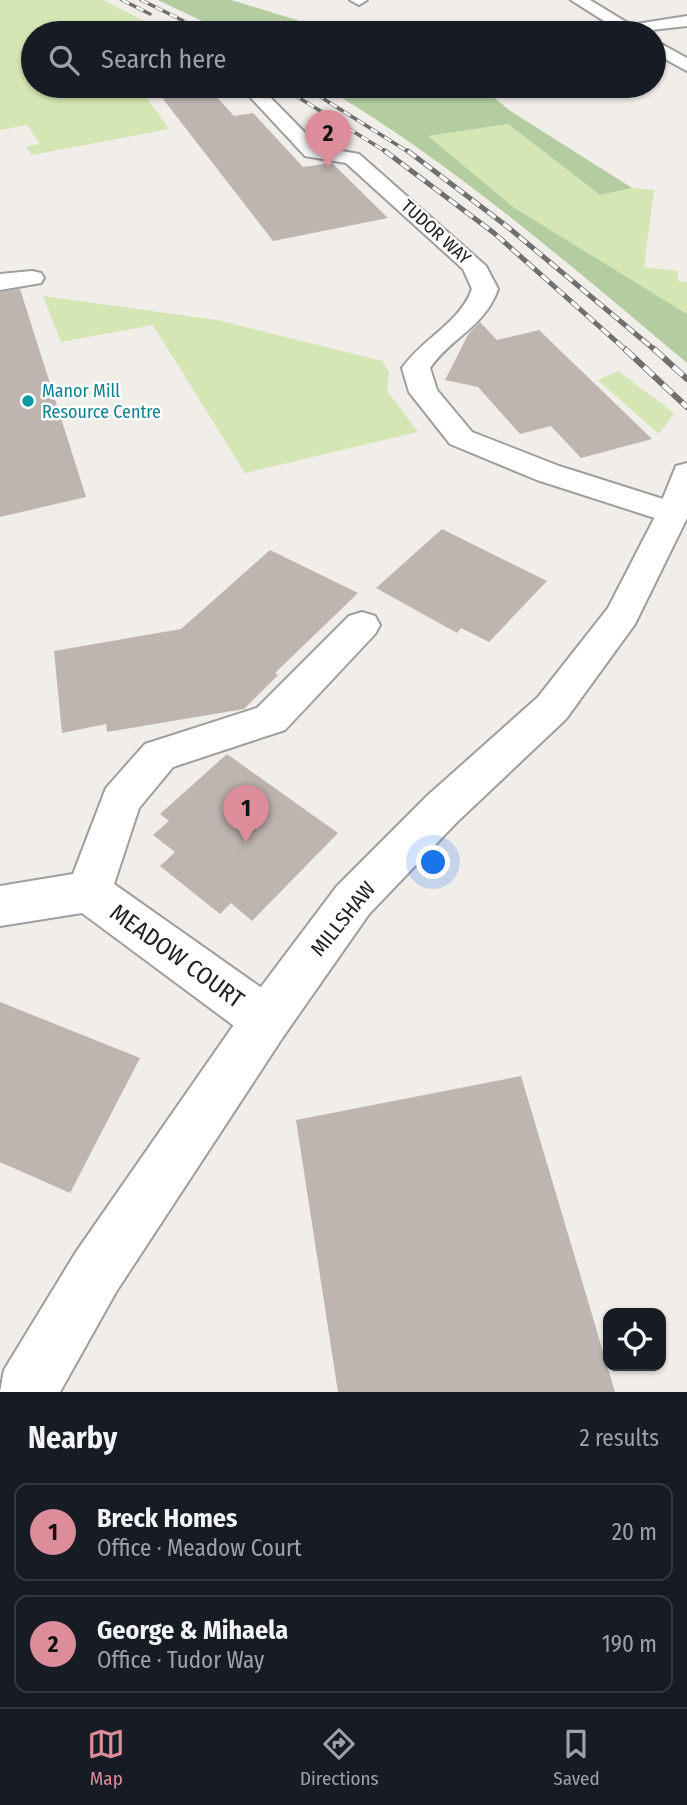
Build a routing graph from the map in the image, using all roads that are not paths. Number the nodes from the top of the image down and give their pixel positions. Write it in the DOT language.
graph roads {
  1 [pos="579,0"];
  2 [pos="614,21"];
  3 [pos="687,21"];
  4 [pos="666,25"];
  5 [pos="666,53"];
  6 [pos="687,66"];
  7 [pos="261,98"];
  8 [pos="32,278"];
  9 [pos="0,282"];
  10 [pos="680,493"];
  11 [pos="362,625"];
  12 [pos="89,892"];
  13 [pos="0,906"];
  14 [pos="266,1020"];
  15 [pos="26,1392"];
  1 -- 2 [label="street"];
  3 -- 4 [label="street"];
  5 -- 6 [label="street"];
  7 -- 10 [label="street, TUDOR WAY"];
  8 -- 9 [label="street"];
  10 -- 14 [label="street, MILLSHAW"];
  11 -- 12 [label="street, MEADOW COURT"];
  12 -- 13 [label="street, MEADOW COURT"];
  12 -- 14 [label="street, MEADOW COURT"];
  14 -- 15 [label="street, MILLSHAW"];
}
